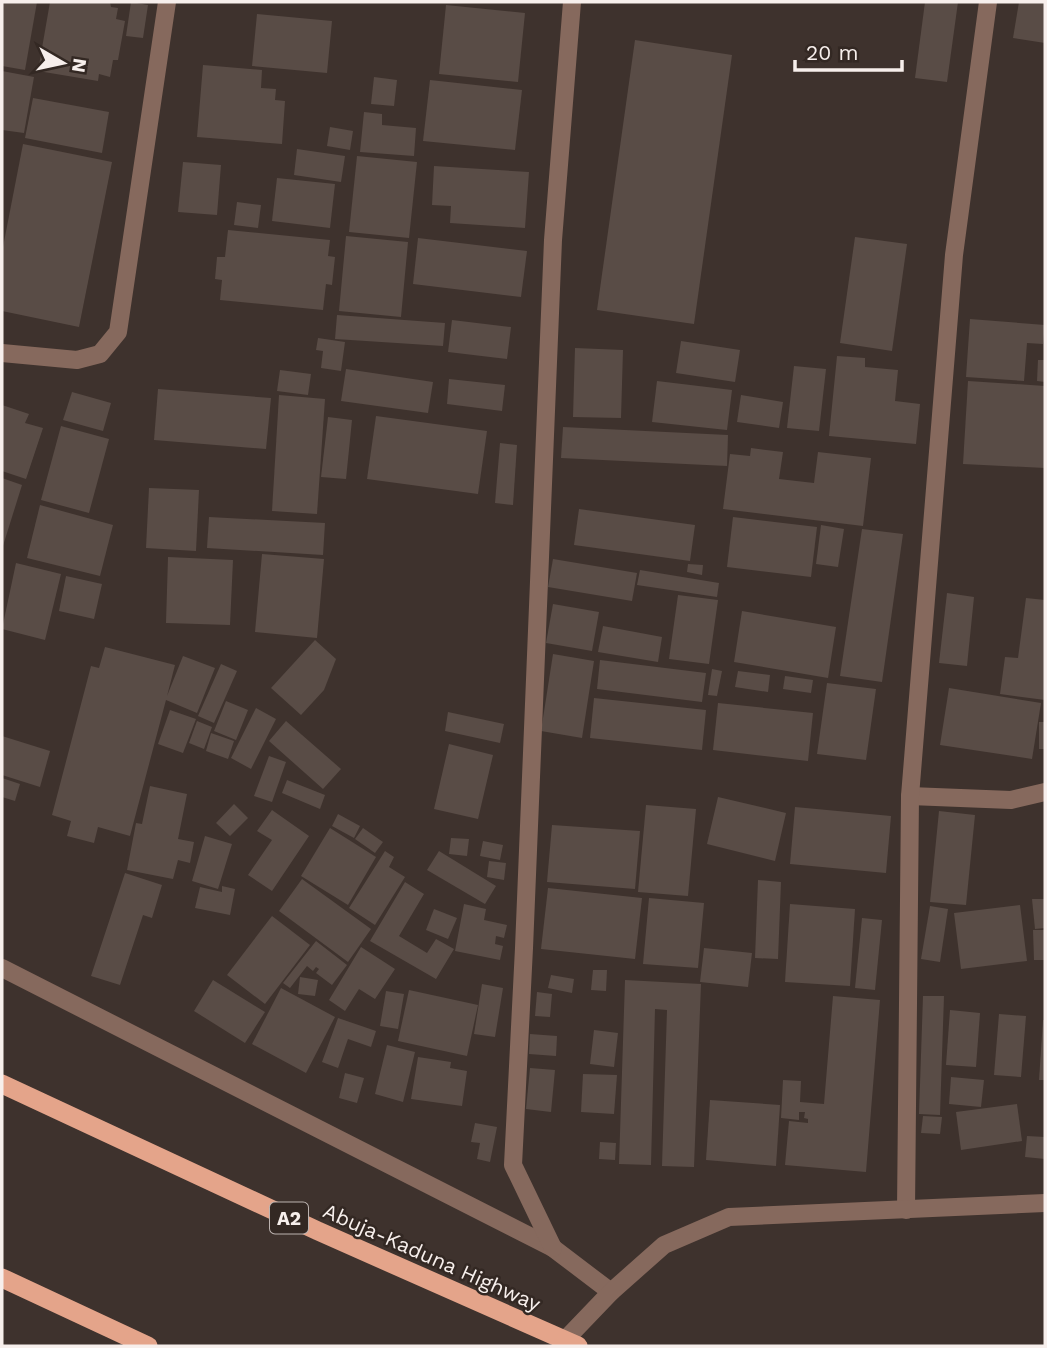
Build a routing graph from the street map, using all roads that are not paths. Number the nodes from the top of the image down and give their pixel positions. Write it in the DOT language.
graph roads {
  1 [pos="167,2"];
  2 [pos="572,2"];
  3 [pos="988,2"];
  4 [pos="2,353"];
  5 [pos="1045,792"];
  6 [pos="910,796"];
  7 [pos="2,968"];
  8 [pos="2,1084"];
  9 [pos="1045,1203"];
  10 [pos="906,1210"];
  11 [pos="553,1248"];
  12 [pos="2,1278"];
  13 [pos="611,1292"];
  14 [pos="571,1343"];
  15 [pos="148,1346"];
  1 -- 4 [label="street"];
  2 -- 11 [label="street"];
  3 -- 6 [label="street"];
  5 -- 6 [label="street"];
  6 -- 10 [label="street"];
  7 -- 11 [label="street"];
  8 -- 14 [label="highway, Abuja-Kaduna Highway / A2"];
  9 -- 10 [label="street"];
  10 -- 13 [label="street"];
  11 -- 13 [label="street"];
  12 -- 15 [label="highway"];
  13 -- 14 [label="street"];
}
